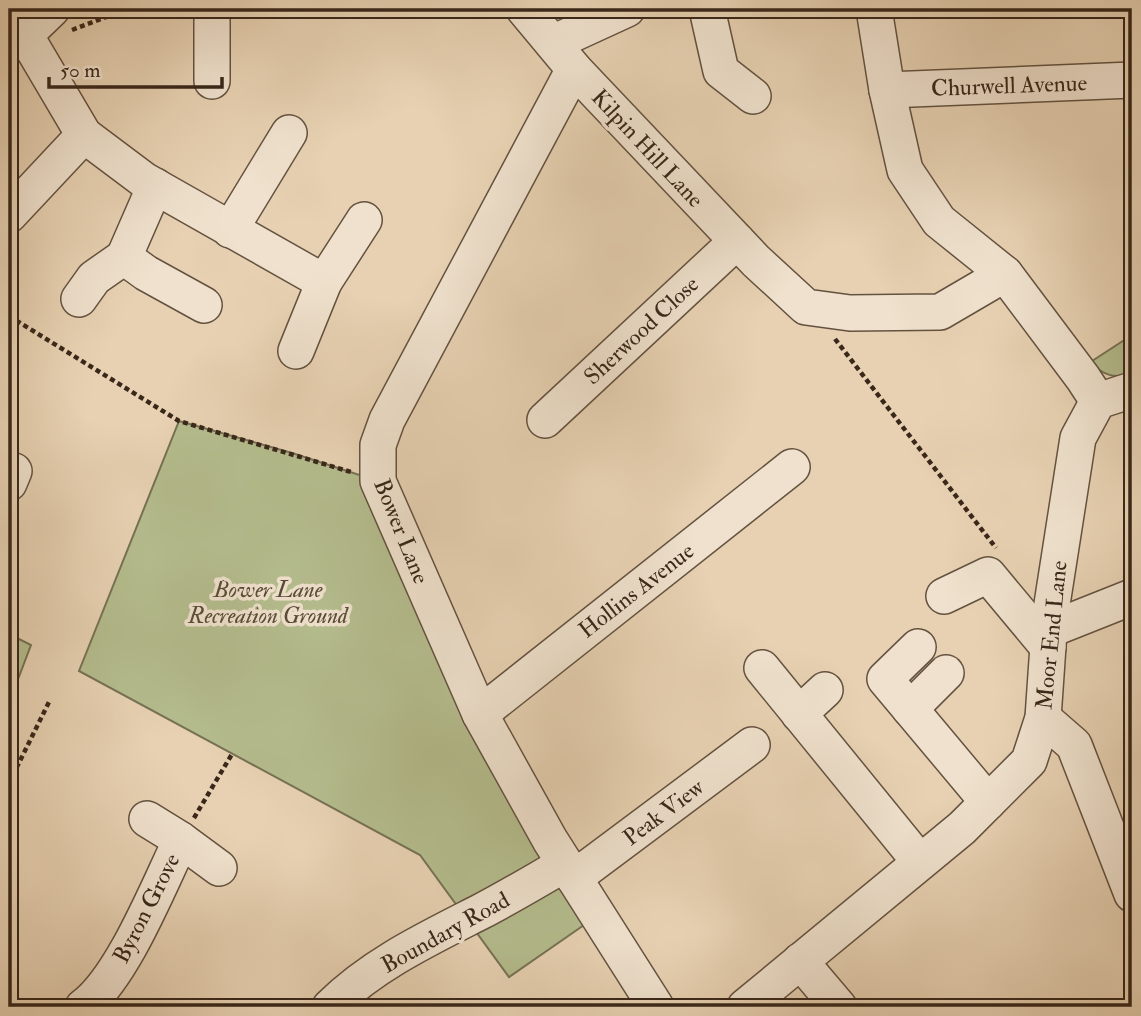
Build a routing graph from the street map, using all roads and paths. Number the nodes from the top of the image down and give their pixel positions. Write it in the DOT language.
graph roads {
  1 [pos="51,9"];
  2 [pos="127,9"];
  3 [pos="212,9"];
  4 [pos="524,9"];
  5 [pos="627,9"];
  6 [pos="707,9"];
  7 [pos="874,9"];
  8 [pos="22,35"];
  9 [pos="563,56"];
  10 [pos="1132,80"];
  11 [pos="212,81"];
  12 [pos="887,90"];
  13 [pos="753,96"];
  14 [pos="289,133"];
  15 [pos="84,135"];
  16 [pos="155,186"];
  17 [pos="9,215"];
  18 [pos="363,220"];
  19 [pos="230,230"];
  20 [pos="737,241"];
  21 [pos="124,257"];
  22 [pos="1005,274"];
  23 [pos="324,282"];
  24 [pos="79,299"];
  25 [pos="204,305"];
  26 [pos="806,307"];
  27 [pos="9,316"];
  28 [pos="296,351"];
  29 [pos="1132,390"];
  30 [pos="1097,401"];
  31 [pos="545,419"];
  32 [pos="792,467"];
  33 [pos="378,481"];
  34 [pos="999,552"];
  35 [pos="944,596"];
  36 [pos="1132,597"];
  37 [pos="1048,639"];
  38 [pos="918,647"];
  39 [pos="762,667"];
  40 [pos="946,673"];
  41 [pos="825,690"];
  42 [pos="50,700"];
  43 [pos="910,709"];
  44 [pos="480,714"];
  45 [pos="800,714"];
  46 [pos="1043,718"];
  47 [pos="752,746"];
  48 [pos="232,754"];
  49 [pos="9,783"];
  50 [pos="988,802"];
  51 [pos="147,819"];
  52 [pos="181,840"];
  53 [pos="920,862"];
  54 [pos="219,868"];
  55 [pos="570,871"];
  56 [pos="1132,894"];
  57 [pos="800,961"];
  58 [pos="83,1007"];
  59 [pos="330,1007"];
  60 [pos="656,1007"];
  61 [pos="745,1007"];
  62 [pos="839,1007"];
  1 -- 8 [label="street"];
  2 -- 8 [label="path"];
  3 -- 11 [label="street"];
  4 -- 9 [label="street, Kilpin Hill Lane"];
  5 -- 9 [label="street"];
  6 -- 13 [label="street"];
  7 -- 12 [label="street"];
  8 -- 15 [label="street"];
  9 -- 20 [label="street, Kilpin Hill Lane"];
  9 -- 33 [label="street, Bower Lane"];
  10 -- 12 [label="street, Churwell Avenue"];
  12 -- 22 [label="street"];
  14 -- 19 [label="street"];
  15 -- 16 [label="street"];
  15 -- 17 [label="street"];
  16 -- 19 [label="street"];
  16 -- 21 [label="street"];
  18 -- 23 [label="street"];
  19 -- 23 [label="street"];
  20 -- 26 [label="street, Kilpin Hill Lane"];
  20 -- 31 [label="street, Sherwood Close"];
  21 -- 24 [label="street"];
  21 -- 25 [label="street"];
  22 -- 26 [label="street"];
  22 -- 30 [label="street"];
  23 -- 28 [label="street"];
  26 -- 34 [label="path"];
  27 -- 33 [label="path"];
  29 -- 30 [label="street"];
  30 -- 37 [label="street, Moor End Lane"];
  32 -- 44 [label="street, Hollins Avenue"];
  33 -- 44 [label="street, Bower Lane"];
  35 -- 37 [label="street"];
  36 -- 37 [label="street"];
  37 -- 46 [label="street, Moor End Lane"];
  38 -- 43 [label="street"];
  39 -- 45 [label="street"];
  40 -- 43 [label="street"];
  41 -- 45 [label="street"];
  42 -- 49 [label="path"];
  43 -- 50 [label="street"];
  44 -- 55 [label="street, Bower Lane"];
  45 -- 53 [label="street"];
  46 -- 50 [label="street, Moor End Lane"];
  46 -- 56 [label="street"];
  47 -- 55 [label="street, Peak View"];
  48 -- 52 [label="path"];
  50 -- 53 [label="street, Moor End Lane"];
  51 -- 52 [label="street, Byron Grove"];
  52 -- 54 [label="street, Byron Grove"];
  52 -- 58 [label="street, Byron Grove"];
  53 -- 57 [label="street, Moor End Lane"];
  55 -- 59 [label="street, Boundary Road"];
  55 -- 60 [label="street, Bower Lane"];
  57 -- 61 [label="street, Moor End Lane"];
  57 -- 62 [label="street"];
}
